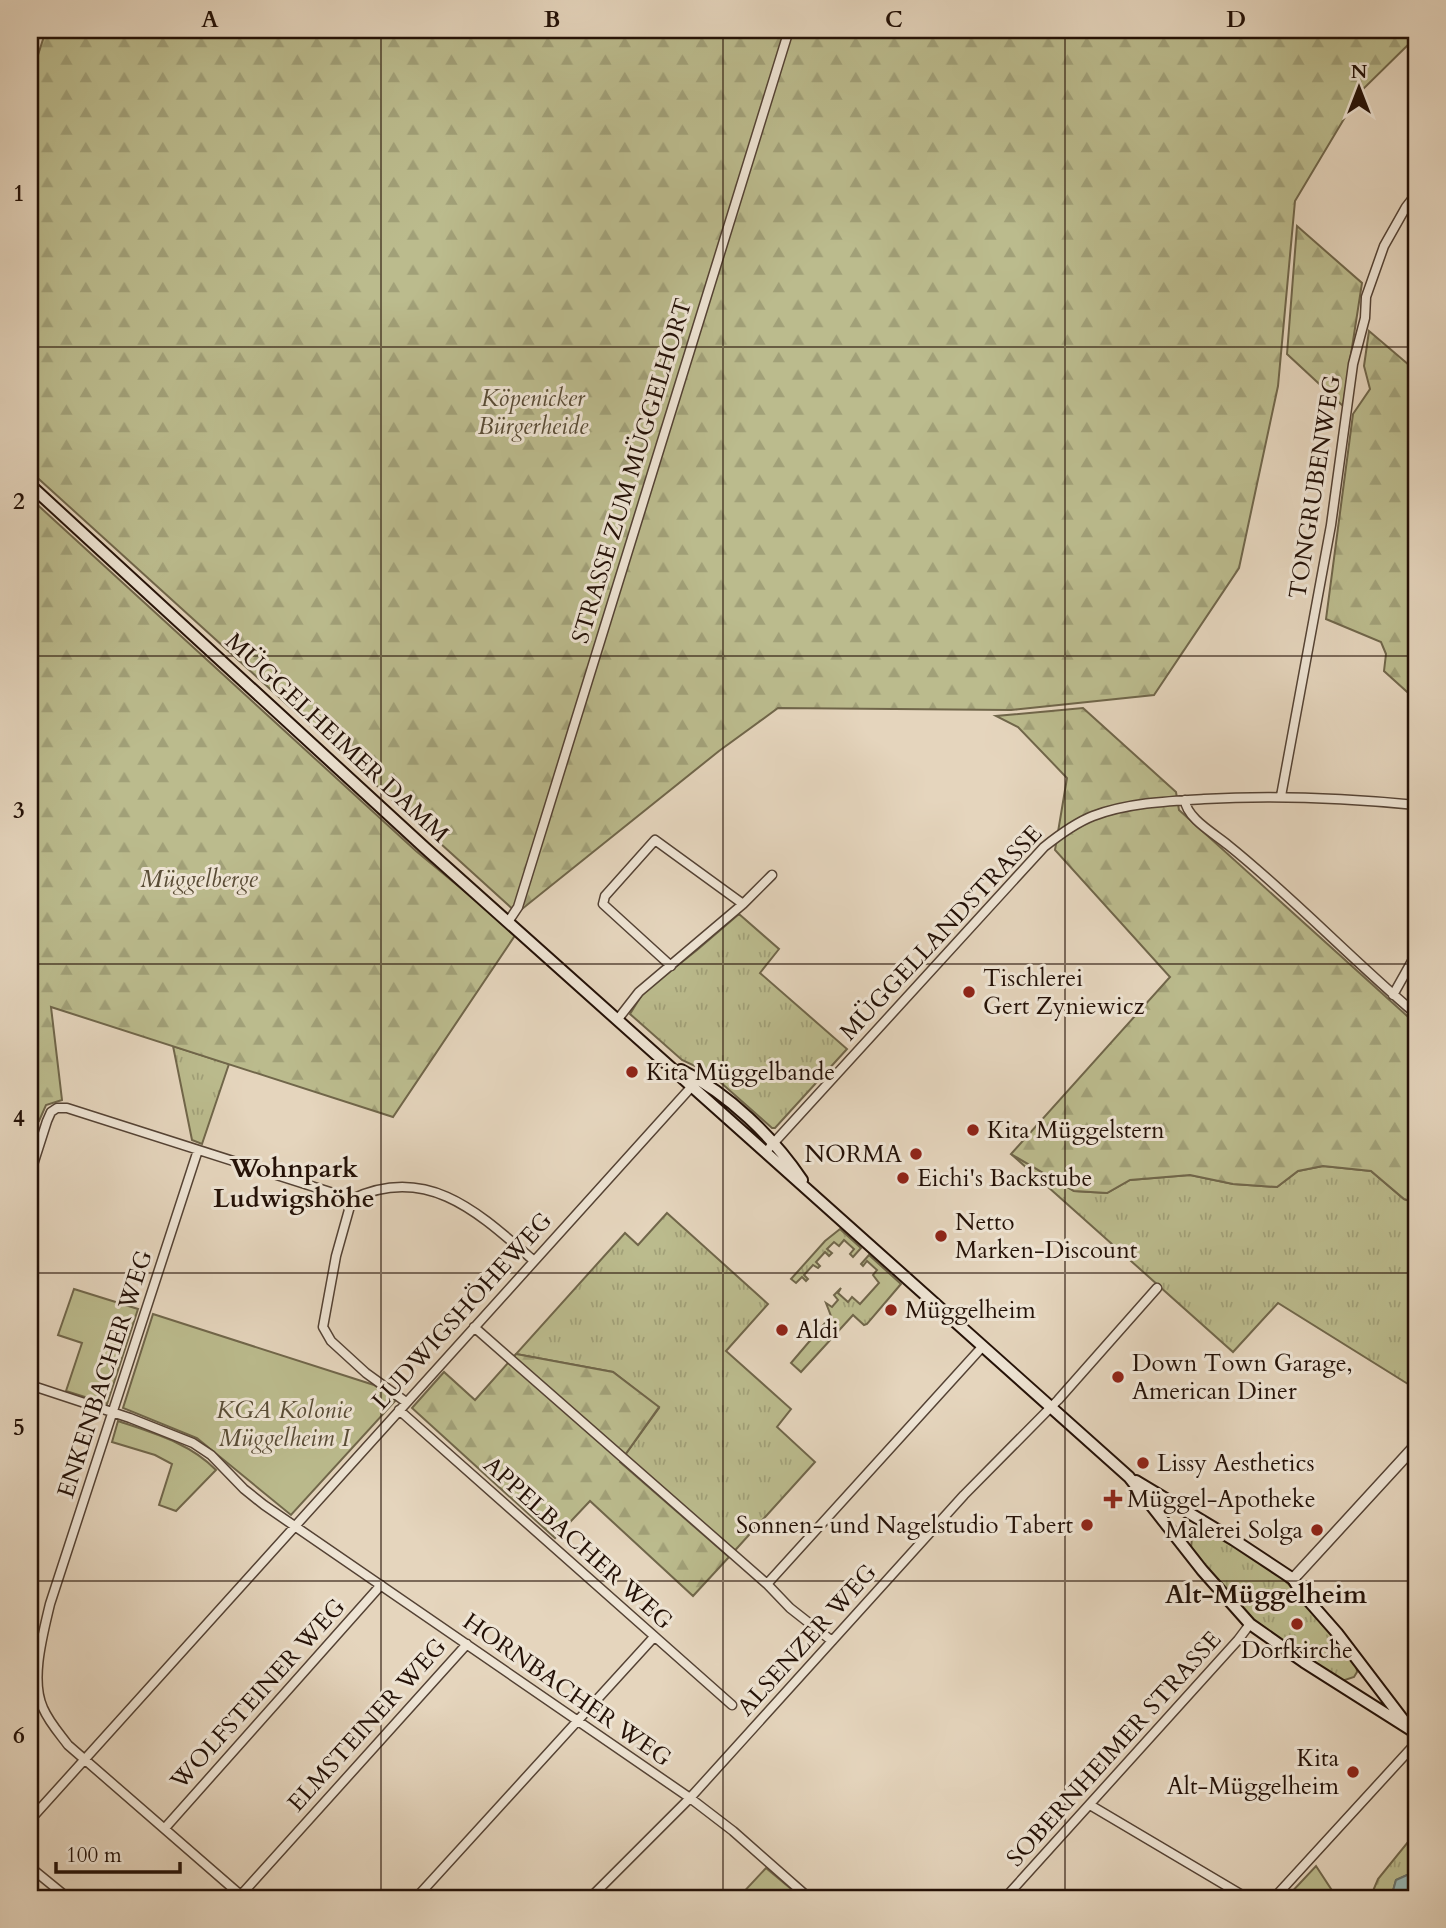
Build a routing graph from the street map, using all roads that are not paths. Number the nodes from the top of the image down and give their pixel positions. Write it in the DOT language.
graph roads {
  1 [pos="789,30"];
  2 [pos="1416,194"];
  3 [pos="30,485"];
  4 [pos="1281,796"];
  5 [pos="1185,800"];
  6 [pos="1416,806"];
  7 [pos="772,875"];
  8 [pos="743,904"];
  9 [pos="508,922"];
  10 [pos="1416,954"];
  11 [pos="671,966"];
  12 [pos="1394,995"];
  13 [pos="1416,1014"];
  14 [pos="618,1019"];
  15 [pos="695,1082"];
  16 [pos="770,1148"];
  17 [pos="198,1150"];
  18 [pos="30,1174"];
  19 [pos="352,1199"];
  20 [pos="533,1260"];
  21 [pos="1157,1288"];
  22 [pos="474,1327"];
  23 [pos="984,1346"];
  24 [pos="30,1385"];
  25 [pos="406,1402"];
  26 [pos="1051,1406"];
  27 [pos="399,1410"];
  28 [pos="113,1412"];
  29 [pos="1416,1445"];
  30 [pos="1129,1477"];
  31 [pos="295,1526"];
  32 [pos="1293,1579"];
  33 [pos="767,1584"];
  34 [pos="381,1585"];
  35 [pos="1250,1624"];
  36 [pos="653,1637"];
  37 [pos="832,1641"];
  38 [pos="467,1644"];
  39 [pos="732,1705"];
  40 [pos="578,1720"];
  41 [pos="1413,1731"];
  42 [pos="1416,1743"];
  43 [pos="85,1759"];
  44 [pos="690,1798"];
  45 [pos="1090,1805"];
  46 [pos="30,1820"];
  47 [pos="164,1828"];
  48 [pos="30,1867"];
  49 [pos="242,1897"];
  50 [pos="68,1898"];
  51 [pos="416,1898"];
  52 [pos="590,1898"];
  53 [pos="809,1898"];
  54 [pos="1005,1898"];
  55 [pos="1247,1898"];
  56 [pos="1274,1898"];
  1 -- 9 [label="street, STRASSE ZUM MÜGGELHORT"];
  2 -- 4 [label="street, TONGRUBENWEG"];
  3 -- 9 [label="main road, MÜGGELHEIMER DAMM"];
  4 -- 5 [label="street, MÜGGELLANDSTRASSE"];
  4 -- 6 [label="street, MÜGGELLANDSTRASSE"];
  5 -- 12 [label="street"];
  5 -- 16 [label="street, MÜGGELLANDSTRASSE"];
  7 -- 8 [label="street"];
  8 -- 11 [label="street"];
  8 -- 11 [label="street"];
  9 -- 14 [label="main road, MÜGGELHEIMER DAMM"];
  10 -- 12 [label="street"];
  11 -- 14 [label="street"];
  12 -- 13 [label="street"];
  14 -- 15 [label="main road, MÜGGELHEIMER DAMM"];
  15 -- 16 [label="main road, MÜGGELHEIMER DAMM"];
  15 -- 20 [label="street, LUDWIGSHÖHEWEG"];
  16 -- 23 [label="main road, MÜGGELHEIMER DAMM"];
  17 -- 18 [label="street"];
  17 -- 19 [label="street"];
  17 -- 28 [label="street, ENKENBACHER WEG"];
  19 -- 20 [label="street"];
  19 -- 25 [label="street"];
  20 -- 22 [label="street, LUDWIGSHÖHEWEG"];
  21 -- 26 [label="street, ALSENZER WEG"];
  22 -- 25 [label="street, LUDWIGSHÖHEWEG"];
  22 -- 33 [label="street"];
  23 -- 26 [label="main road, MÜGGELHEIMER DAMM"];
  23 -- 33 [label="street"];
  24 -- 28 [label="street, HORNBACHER WEG"];
  25 -- 27 [label="street, LUDWIGSHÖHEWEG"];
  26 -- 30 [label="main road, MÜGGELHEIMER DAMM"];
  26 -- 37 [label="street, ALSENZER WEG"];
  27 -- 31 [label="street, LUDWIGSHÖHEWEG"];
  27 -- 36 [label="street, APPELBACHER WEG"];
  28 -- 31 [label="street, HORNBACHER WEG"];
  28 -- 43 [label="street, ENKENBACHER WEG"];
  29 -- 32 [label="street"];
  30 -- 32 [label="main road"];
  30 -- 35 [label="main road"];
  31 -- 34 [label="street, HORNBACHER WEG"];
  31 -- 43 [label="street, LUDWIGSHÖHEWEG"];
  32 -- 41 [label="main road"];
  33 -- 37 [label="street"];
  34 -- 38 [label="street, HORNBACHER WEG"];
  34 -- 47 [label="street, WOLFSTEINER WEG"];
  35 -- 41 [label="main road"];
  35 -- 45 [label="street, SOBERNHEIMER STRASSE"];
  36 -- 39 [label="street, APPELBACHER WEG"];
  36 -- 40 [label="street"];
  37 -- 44 [label="street, ALSENZER WEG"];
  38 -- 40 [label="street, HORNBACHER WEG"];
  38 -- 49 [label="street, ELMSTEINER WEG"];
  40 -- 44 [label="street, HORNBACHER WEG"];
  40 -- 51 [label="street"];
  42 -- 56 [label="street"];
  43 -- 46 [label="street, LUDWIGSHÖHEWEG"];
  43 -- 47 [label="street, ENKENBACHER WEG"];
  44 -- 52 [label="street, ALSENZER WEG"];
  44 -- 53 [label="street, HORNBACHER WEG"];
  45 -- 54 [label="street, SOBERNHEIMER STRASSE"];
  45 -- 55 [label="street"];
  47 -- 49 [label="street, ENKENBACHER WEG"];
  48 -- 50 [label="street"];
}
